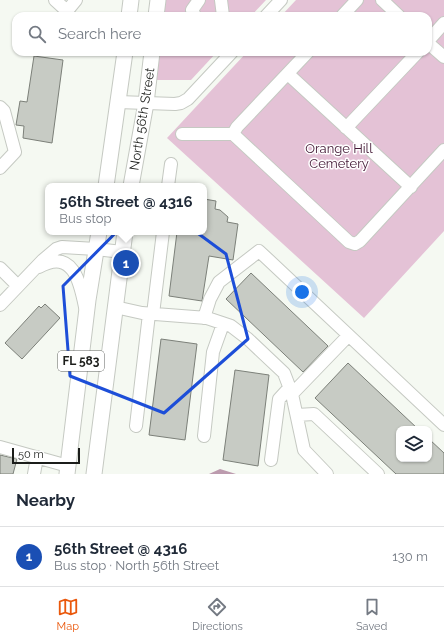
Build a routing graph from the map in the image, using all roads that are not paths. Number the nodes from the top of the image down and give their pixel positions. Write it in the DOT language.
graph roads {
  1 [pos="55,0"];
  2 [pos="76,0"];
  3 [pos="131,0"];
  4 [pos="158,0"];
  5 [pos="199,0"];
  6 [pos="221,0"];
  7 [pos="281,0"];
  8 [pos="357,0"];
  9 [pos="382,0"];
  10 [pos="130,12"];
  11 [pos="156,12"];
  12 [pos="193,12"];
  13 [pos="222,12"];
  14 [pos="270,12"];
  15 [pos="346,12"];
  16 [pos="395,12"];
  17 [pos="444,23"];
  18 [pos="432,37"];
  19 [pos="432,46"];
  20 [pos="124,56"];
  21 [pos="152,56"];
  22 [pos="228,56"];
  23 [pos="304,56"];
  24 [pos="414,56"];
  25 [pos="444,57"];
  26 [pos="288,74"];
  27 [pos="118,102"];
  28 [pos="146,103"];
  29 [pos="0,107"];
  30 [pos="346,128"];
  31 [pos="182,134"];
  32 [pos="233,134"];
  33 [pos="444,150"];
  34 [pos="171,164"];
  35 [pos="0,168"];
  36 [pos="106,183"];
  37 [pos="132,183"];
  38 [pos="168,183"];
  39 [pos="411,186"];
  40 [pos="98,235"];
  41 [pos="125,235"];
  42 [pos="163,235"];
  43 [pos="96,249"];
  44 [pos="122,252"];
  45 [pos="0,268"];
  46 [pos="33,271"];
  47 [pos="18,286"];
  48 [pos="0,305"];
  49 [pos="115,307"];
  50 [pos="151,314"];
  51 [pos="86,315"];
  52 [pos="204,318"];
  53 [pos="223,324"];
  54 [pos="348,336"];
  55 [pos="291,390"];
  56 [pos="297,415"];
  57 [pos="444,425"];
  58 [pos="136,426"];
  59 [pos="204,436"];
  60 [pos="0,447"];
  61 [pos="37,458"];
  62 [pos="271,460"];
  63 [pos="68,470"];
  64 [pos="34,474"];
  65 [pos="94,474"];
  66 [pos="327,474"];
  67 [pos="378,474"];
  1 -- 2 [label="street"];
  3 -- 10 [label="main road"];
  4 -- 11 [label="main road"];
  5 -- 12 [label="street"];
  6 -- 13 [label="street"];
  7 -- 14 [label="street"];
  8 -- 15 [label="street"];
  9 -- 16 [label="street"];
  17 -- 18 [label="street"];
  19 -- 25 [label="street"];
  20 -- 27 [label="main road, North 56th Street"];
  21 -- 28 [label="main road, North 56th Street"];
  22 -- 28 [label="street"];
  23 -- 26 [label="street"];
  24 -- 30 [label="street"];
  26 -- 30 [label="street"];
  26 -- 32 [label="street"];
  27 -- 28 [label="street"];
  27 -- 36 [label="main road, North 56th Street"];
  28 -- 37 [label="main road, North 56th Street"];
  29 -- 35 [label="street"];
  30 -- 39 [label="street"];
  31 -- 32 [label="street"];
  32 -- 39 [label="street"];
  33 -- 39 [label="street"];
  34 -- 38 [label="street"];
  40 -- 43 [label="main road, FL 583"];
  41 -- 44 [label="main road, FL 583"];
  42 -- 50 [label="street"];
  43 -- 44 [label="street"];
  43 -- 46 [label="street"];
  43 -- 51 [label="main road, FL 583"];
  44 -- 49 [label="main road, FL 583"];
  45 -- 47 [label="street"];
  46 -- 47 [label="street"];
  46 -- 51 [label="street"];
  47 -- 48 [label="street"];
  49 -- 50 [label="street"];
  49 -- 65 [label="main road, FL 583"];
  50 -- 52 [label="street"];
  50 -- 58 [label="street"];
  51 -- 63 [label="main road, FL 583"];
  52 -- 53 [label="street"];
  52 -- 54 [label="street"];
  53 -- 55 [label="street"];
  53 -- 59 [label="street"];
  54 -- 55 [label="street"];
  54 -- 57 [label="street"];
  55 -- 56 [label="street"];
  55 -- 62 [label="street"];
  56 -- 66 [label="street"];
  56 -- 67 [label="street"];
  60 -- 61 [label="street"];
  61 -- 63 [label="street"];
  61 -- 64 [label="street"];
}
